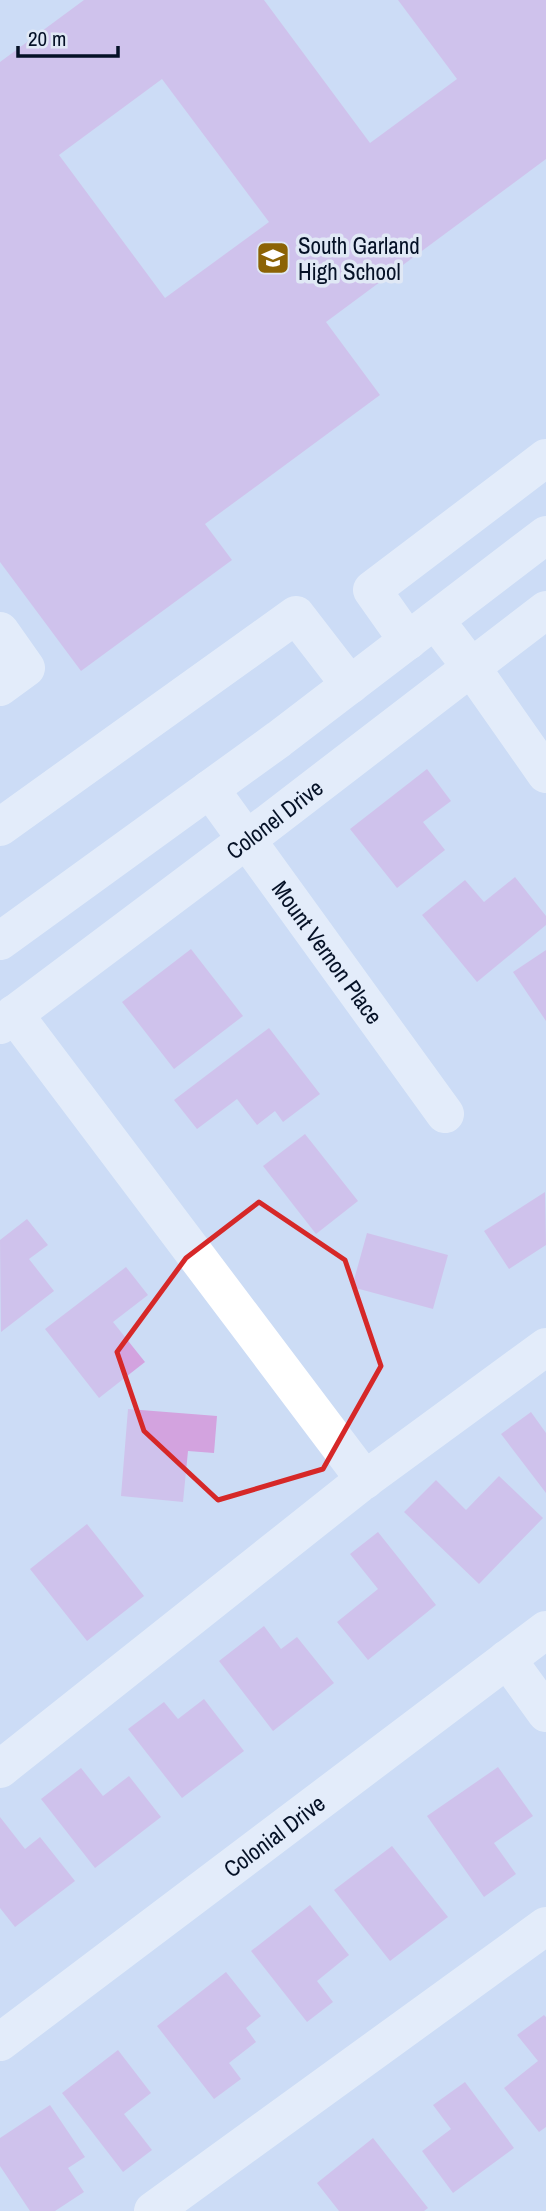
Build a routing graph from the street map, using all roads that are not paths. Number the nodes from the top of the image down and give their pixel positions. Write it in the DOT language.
graph roads {
  1 [pos="546,458"];
  2 [pos="546,535"];
  3 [pos="546,610"];
  4 [pos="422,630"];
  5 [pos="0,631"];
  6 [pos="471,667"];
  7 [pos="350,685"];
  8 [pos="0,687"];
  9 [pos="546,774"];
  10 [pos="210,789"];
  11 [pos="0,827"];
  12 [pos="245,841"];
  13 [pos="0,941"];
  14 [pos="7,1019"];
  15 [pos="445,1114"];
  16 [pos="546,1347"];
  17 [pos="365,1480"];
  18 [pos="546,1630"];
  19 [pos="507,1659"];
  20 [pos="546,1713"];
  21 [pos="0,1769"];
  22 [pos="546,1926"];
  23 [pos="0,2042"];
  24 [pos="153,2211"];
  1 -- 4 [label="street"];
  2 -- 4 [label="street"];
  3 -- 6 [label="street, Colonel Drive"];
  4 -- 6 [label="street"];
  4 -- 7 [label="street"];
  5 -- 8 [label="street"];
  6 -- 9 [label="street"];
  6 -- 12 [label="street, Colonel Drive"];
  7 -- 10 [label="street"];
  7 -- 11 [label="street"];
  10 -- 12 [label="street, Mount Vernon Place"];
  10 -- 13 [label="street"];
  12 -- 14 [label="street, Colonel Drive"];
  12 -- 15 [label="street, Mount Vernon Place"];
  14 -- 17 [label="street"];
  16 -- 17 [label="street"];
  17 -- 21 [label="street"];
  18 -- 19 [label="street, Colonial Drive"];
  19 -- 20 [label="street"];
  19 -- 23 [label="street, Colonial Drive"];
  22 -- 24 [label="street"];
}
